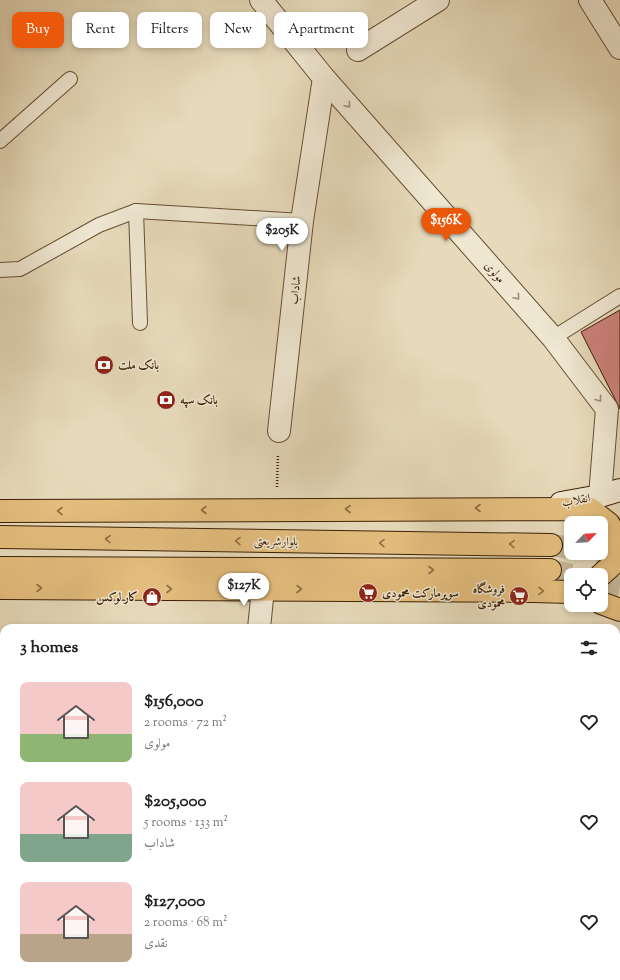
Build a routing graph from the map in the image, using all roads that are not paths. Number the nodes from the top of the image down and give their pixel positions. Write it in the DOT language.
graph roads {
  1 [pos="260,0"];
  2 [pos="438,0"];
  3 [pos="590,0"];
  4 [pos="620,48"];
  5 [pos="358,50"];
  6 [pos="324,78"];
  7 [pos="70,79"];
  8 [pos="0,141"];
  9 [pos="136,211"];
  10 [pos="302,221"];
  11 [pos="0,270"];
  12 [pos="620,296"];
  13 [pos="140,323"];
  14 [pos="553,338"];
  15 [pos="279,431"];
  16 [pos="610,493"];
  17 [pos="532,508"];
  18 [pos="0,511"];
  19 [pos="0,537"];
  20 [pos="551,545"];
  21 [pos="0,568"];
  22 [pos="608,569"];
  23 [pos="550,570"];
  24 [pos="0,588"];
  25 [pos="262,589"];
  26 [pos="564,592"];
  27 [pos="259,624"];
  1 -- 6 [label="street, مولوی"];
  2 -- 5 [label="street"];
  3 -- 4 [label="street"];
  6 -- 10 [label="street, شاداب"];
  6 -- 14 [label="street, مولوی, one-way"];
  7 -- 8 [label="lane"];
  9 -- 10 [label="lane"];
  9 -- 11 [label="lane"];
  9 -- 13 [label="lane"];
  10 -- 15 [label="street, شاداب"];
  12 -- 14 [label="lane"];
  14 -- 16 [label="street, مولوی, one-way"];
  16 -- 17 [label="street, انقلاب"];
  17 -- 18 [label="main road, one-way"];
  17 -- 22 [label="main road"];
  20 -- 19 [label="main road, بلوارشریعتی, one-way"];
  21 -- 23 [label="main road, one-way"];
  24 -- 25 [label="main road, one-way"];
  25 -- 26 [label="main road, one-way"];
  25 -- 27 [label="street"];
}
